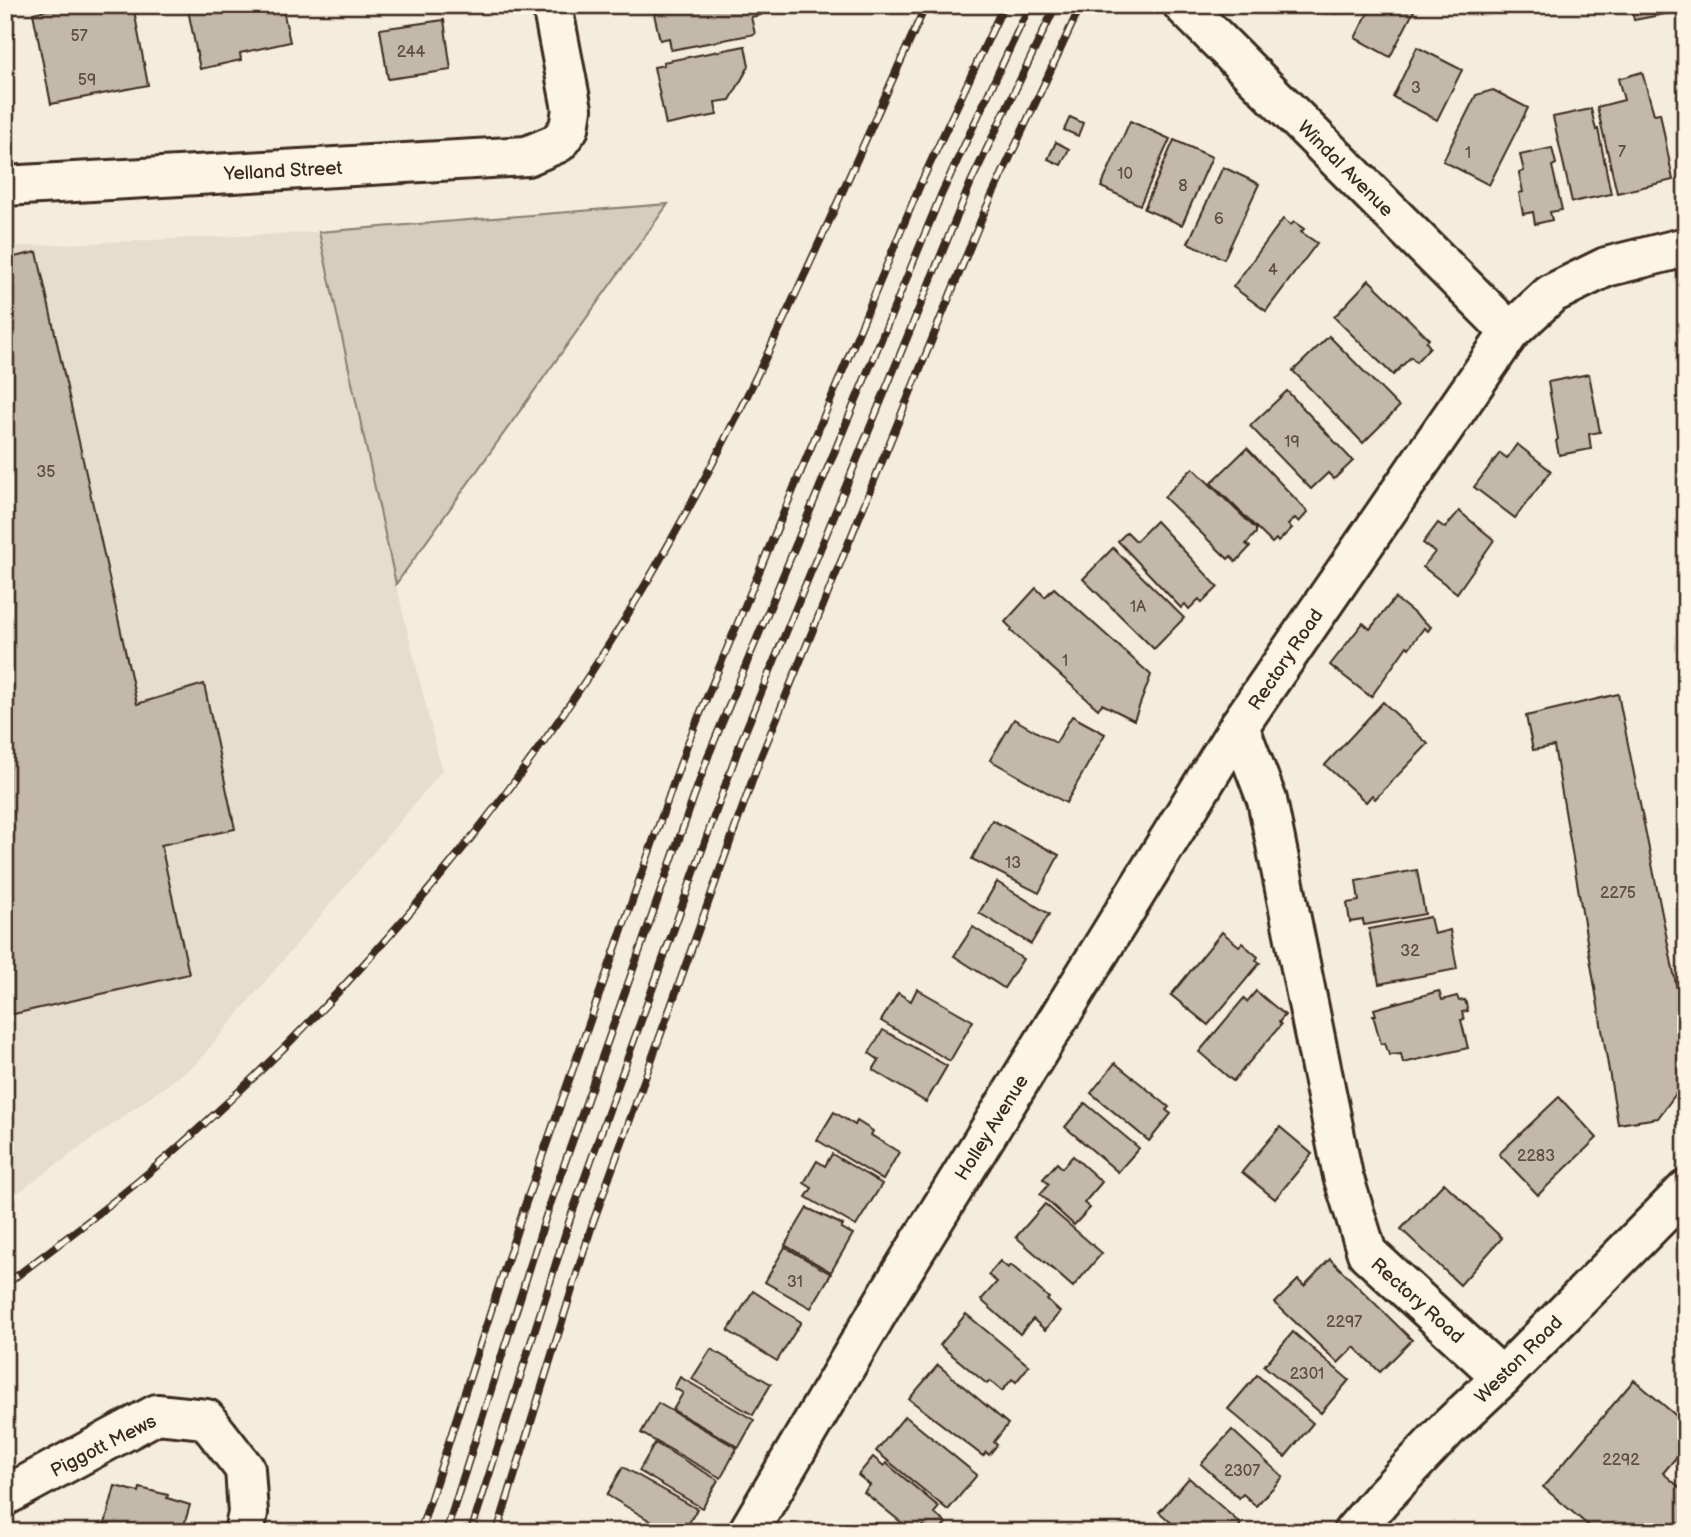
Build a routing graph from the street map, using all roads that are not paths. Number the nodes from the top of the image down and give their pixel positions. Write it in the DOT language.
graph roads {
  1 [pos="552,5"];
  2 [pos="1183,5"];
  3 [pos="5,186"];
  4 [pos="1686,247"];
  5 [pos="1510,332"];
  6 [pos="1239,726"];
  7 [pos="1686,1189"];
  8 [pos="1502,1377"];
  9 [pos="5,1496"];
  10 [pos="244,1532"];
  11 [pos="748,1532"];
  12 [pos="1353,1532"];
  1 -- 3 [label="street, Yelland Street"];
  2 -- 5 [label="street, Windal Avenue"];
  4 -- 5 [label="street, Rectory Road"];
  5 -- 6 [label="street, Rectory Road"];
  6 -- 8 [label="street, Rectory Road"];
  6 -- 11 [label="street, Holley Avenue"];
  7 -- 8 [label="street, Weston Road"];
  8 -- 12 [label="street, Weston Road"];
  9 -- 10 [label="street, Piggott Mews"];
}
